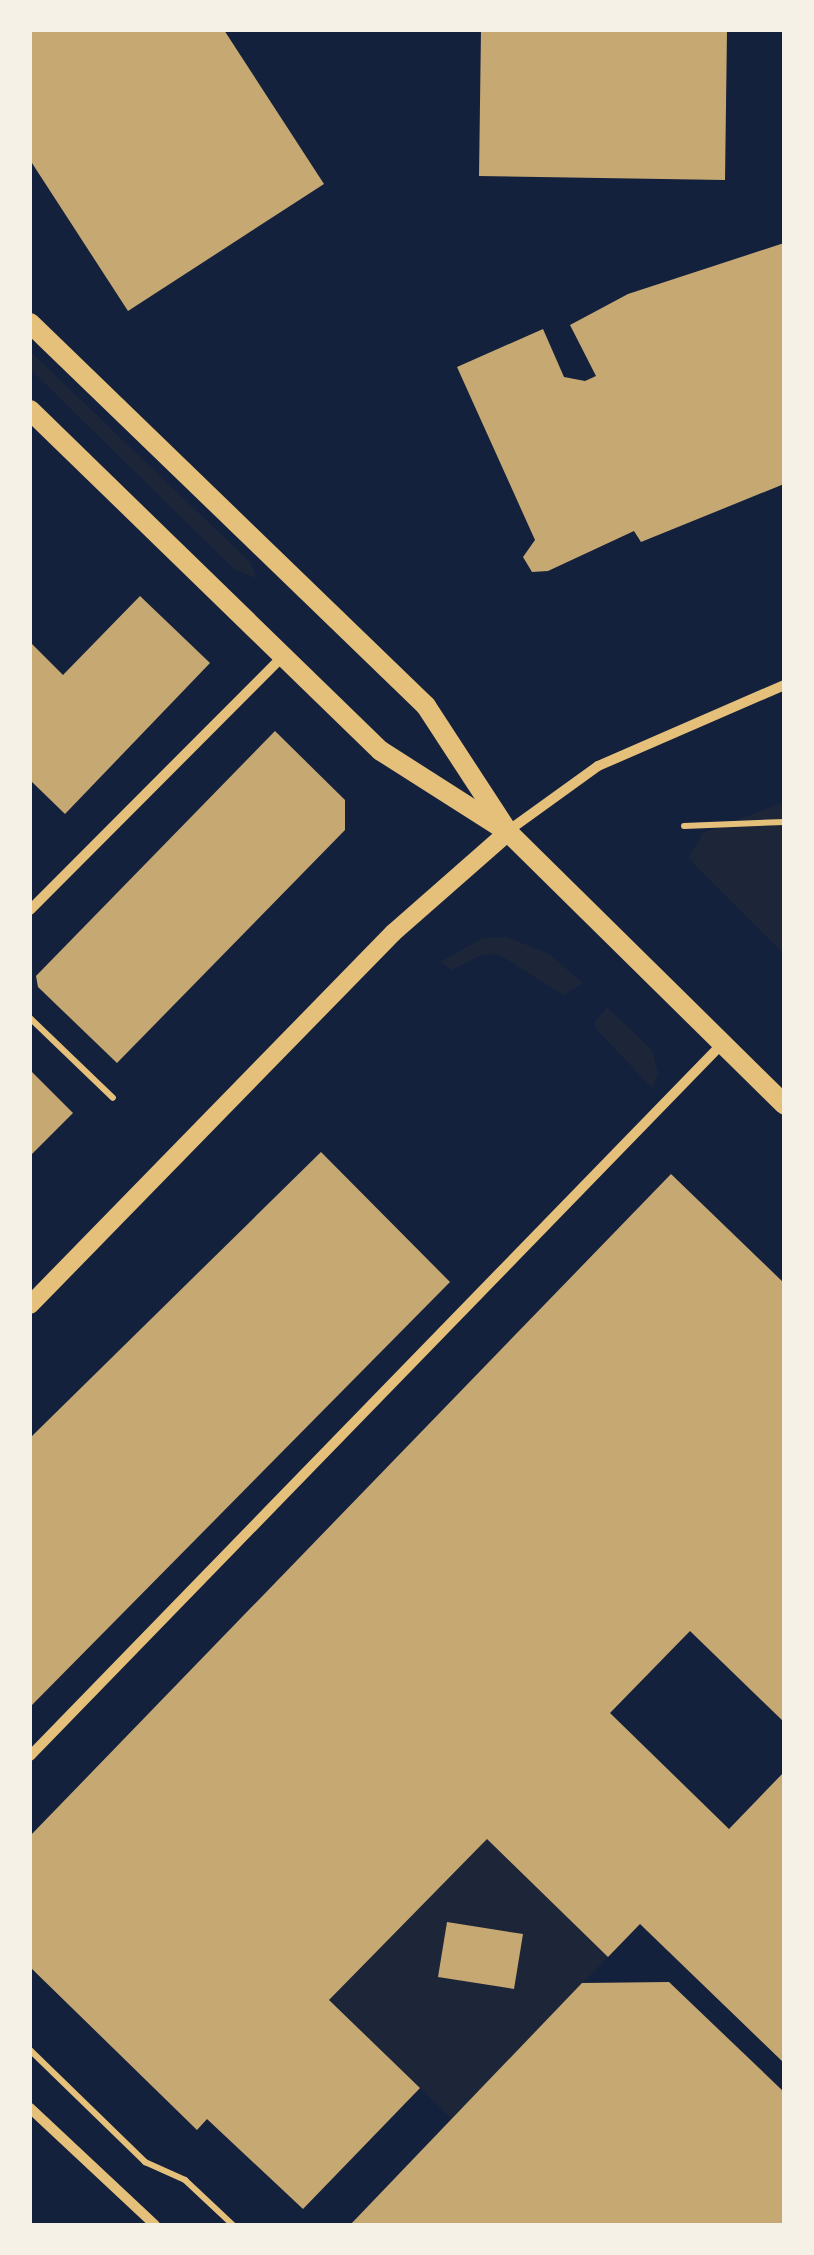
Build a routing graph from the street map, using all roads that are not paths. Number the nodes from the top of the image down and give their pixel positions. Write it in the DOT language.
graph roads {
  1 [pos="30,323"];
  2 [pos="30,410"];
  3 [pos="285,654"];
  4 [pos="784,685"];
  5 [pos="508,832"];
  6 [pos="30,910"];
  7 [pos="722,1044"];
  8 [pos="784,1104"];
  9 [pos="30,1306"];
  10 [pos="30,1756"];
  11 [pos="30,2108"];
  12 [pos="156,2225"];
  1 -- 5 [label="main road"];
  2 -- 3 [label="main road"];
  3 -- 5 [label="main road"];
  3 -- 6 [label="street"];
  4 -- 5 [label="street"];
  5 -- 7 [label="main road"];
  5 -- 9 [label="street"];
  7 -- 8 [label="main road"];
  7 -- 10 [label="street"];
  11 -- 12 [label="street"];
}
